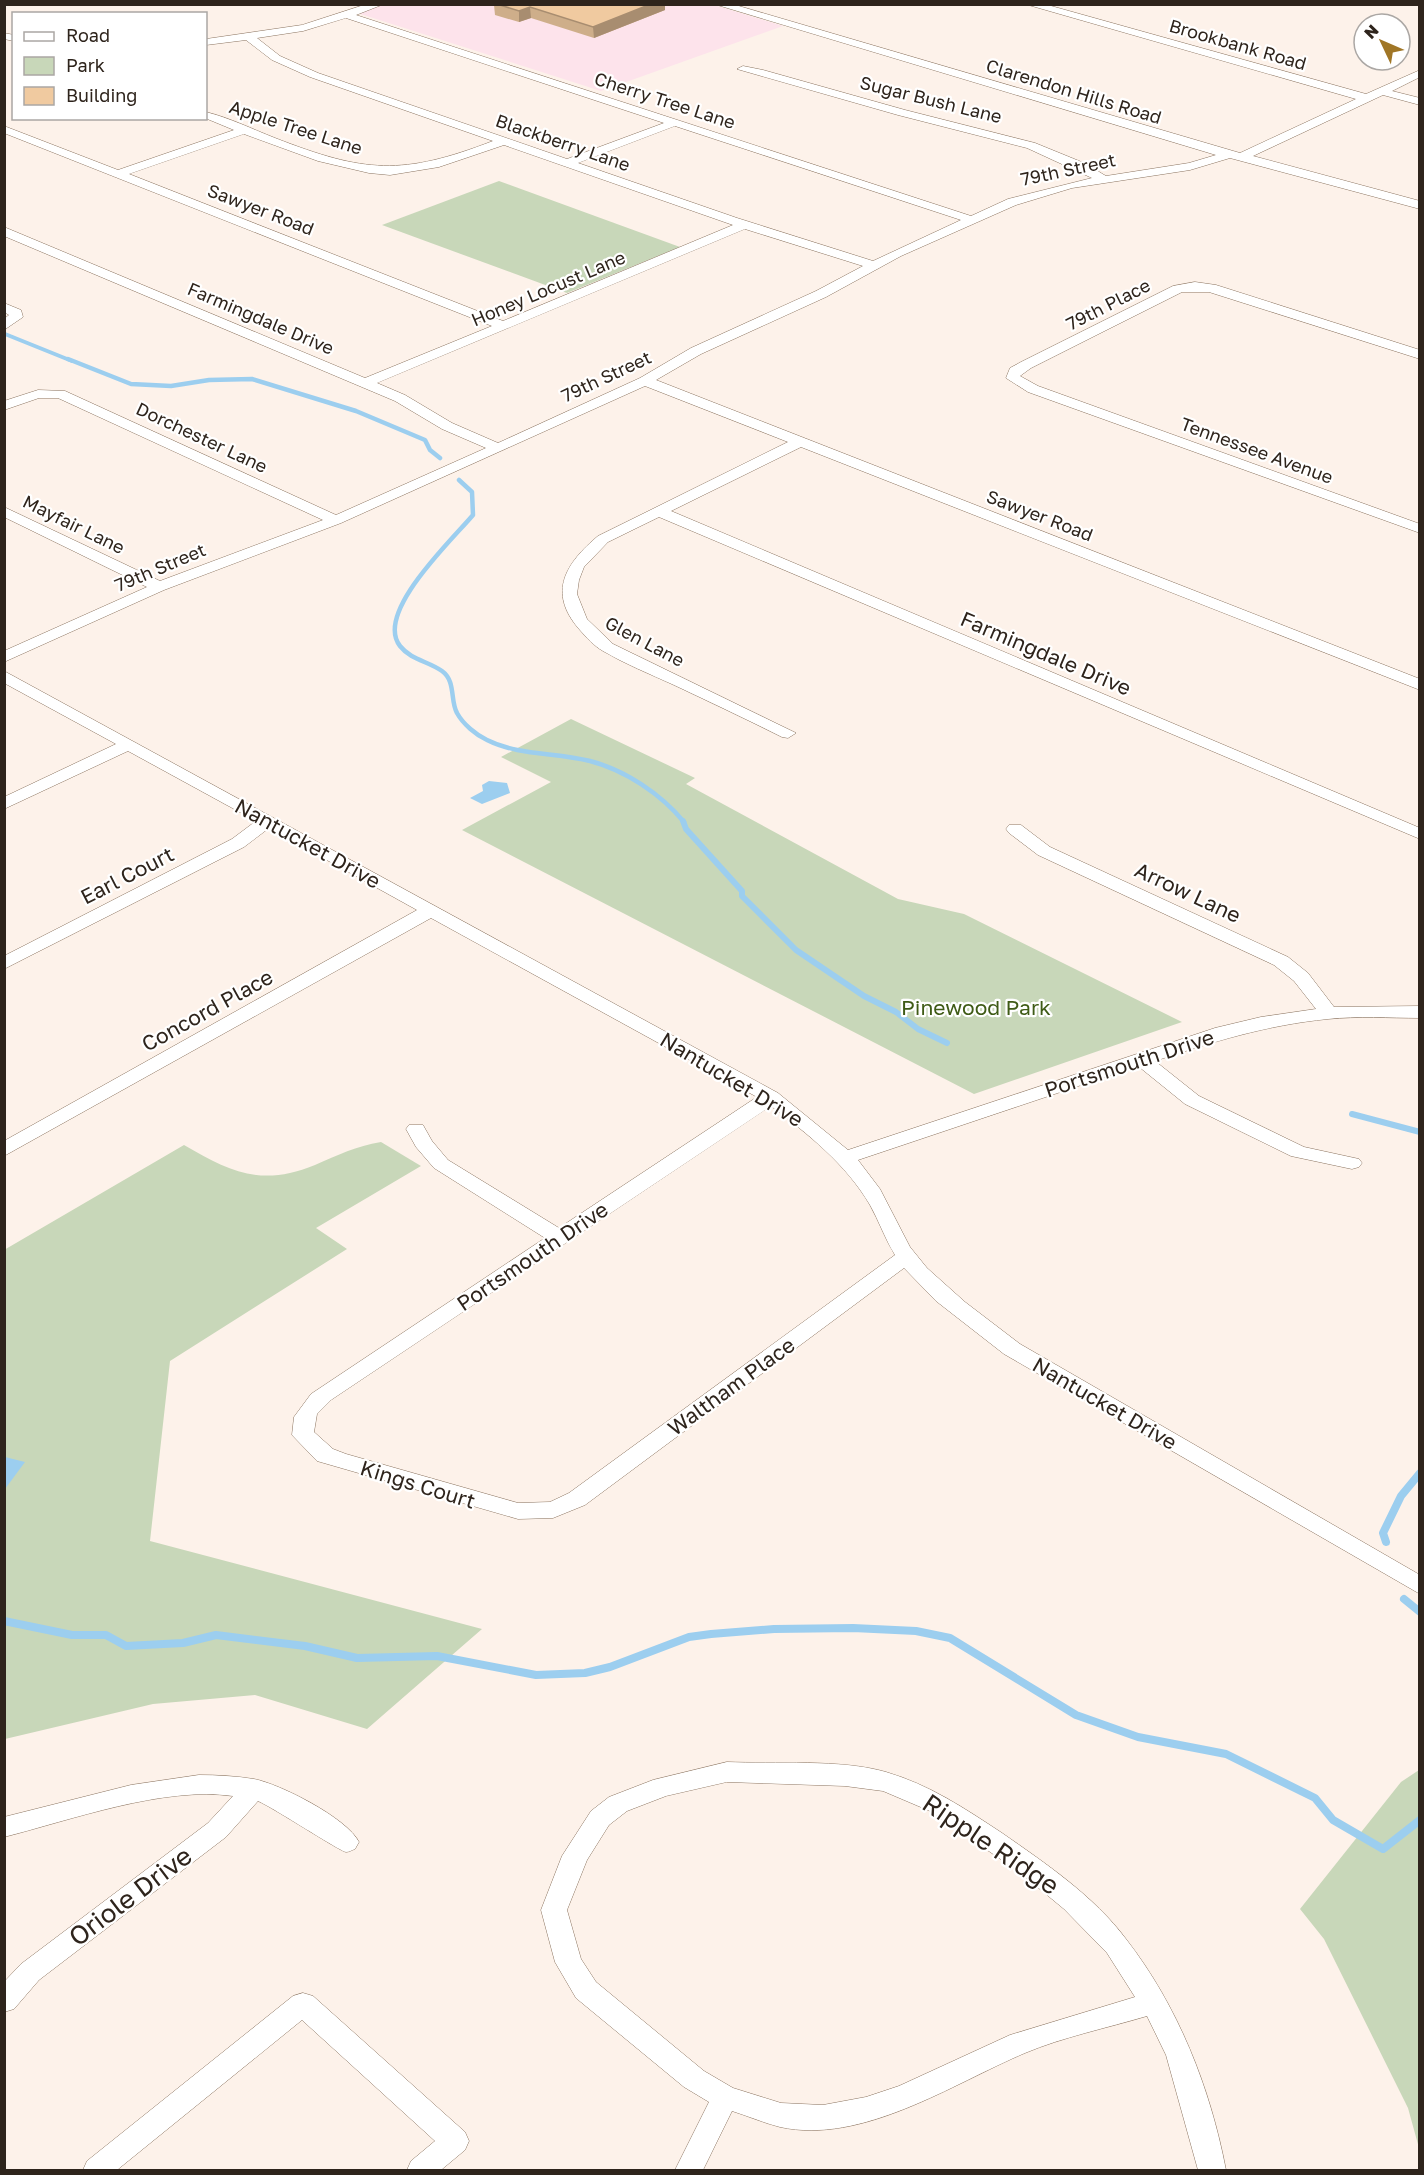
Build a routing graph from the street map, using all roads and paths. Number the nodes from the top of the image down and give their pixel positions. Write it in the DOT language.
graph roads {
  1 [pos="379,4"];
  2 [pos="1030,4"];
  3 [pos="724,5"];
  4 [pos="347,15"];
  5 [pos="250,38"];
  6 [pos="207,42"];
  7 [pos="743,69"];
  8 [pos="1419,73"];
  9 [pos="1381,91"];
  10 [pos="1366,98"];
  11 [pos="1419,102"];
  12 [pos="207,115"];
  13 [pos="676,122"];
  14 [pos="4,129"];
  15 [pos="245,130"];
  16 [pos="505,141"];
  17 [pos="1236,156"];
  18 [pos="568,163"];
  19 [pos="118,174"];
  20 [pos="1104,180"];
  21 [pos="1419,205"];
  22 [pos="972,220"];
  23 [pos="744,225"];
  24 [pos="4,231"];
  25 [pos="872,265"];
  26 [pos="4,307"];
  27 [pos="4,326"];
  28 [pos="504,326"];
  29 [pos="1419,355"];
  30 [pos="645,381"];
  31 [pos="366,383"];
  32 [pos="4,406"];
  33 [pos="1082,407"];
  34 [pos="800,442"];
  35 [pos="498,448"];
  36 [pos="4,511"];
  37 [pos="657,512"];
  38 [pos="336,520"];
  39 [pos="1419,529"];
  40 [pos="159,587"];
  41 [pos="4,657"];
  42 [pos="4,676"];
  43 [pos="1419,685"];
  44 [pos="788,733"];
  45 [pos="129,744"];
  46 [pos="4,804"];
  47 [pos="268,821"];
  48 [pos="1015,829"];
  49 [pos="1419,834"];
  50 [pos="431,910"];
  51 [pos="4,964"];
  52 [pos="1419,1012"];
  53 [pos="1329,1013"];
  54 [pos="1139,1058"];
  55 [pos="771,1097"];
  56 [pos="416,1129"];
  57 [pos="4,1150"];
  58 [pos="847,1158"];
  59 [pos="1352,1163"];
  60 [pos="560,1238"];
  61 [pos="906,1257"];
  62 [pos="302,1424"];
  63 [pos="553,1510"];
  64 [pos="1419,1586"];
  65 [pos="254,1789"];
  66 [pos="4,1827"];
  67 [pos="346,1842"];
  68 [pos="4,2001"];
  69 [pos="1154,2003"];
  70 [pos="725,2097"];
  71 [pos="97,2170"];
  72 [pos="421,2170"];
  73 [pos="689,2170"];
  74 [pos="1212,2170"];
  1 -- 4 [label="street"];
  2 -- 10 [label="street, Brookbank Road"];
  3 -- 17 [label="street, Clarendon Hills Road"];
  4 -- 5 [label="street"];
  4 -- 13 [label="street, Cherry Tree Lane"];
  5 -- 6 [label="street"];
  5 -- 16 [label="street, Blackberry Lane"];
  7 -- 20 [label="street, Sugar Bush Lane"];
  8 -- 9 [label="street, 79th Street"];
  9 -- 10 [label="street, 79th Street"];
  9 -- 11 [label="street"];
  10 -- 17 [label="street, 79th Street"];
  12 -- 15 [label="street, Apple Tree Lane"];
  13 -- 18 [label="street"];
  13 -- 22 [label="street, Cherry Tree Lane"];
  14 -- 19 [label="street, Sawyer Road"];
  15 -- 16 [label="street, Apple Tree Lane"];
  15 -- 19 [label="street"];
  16 -- 18 [label="street, Blackberry Lane"];
  17 -- 20 [label="street, 79th Street"];
  17 -- 21 [label="street, Clarendon Hills Road"];
  18 -- 23 [label="street, Blackberry Lane"];
  19 -- 28 [label="street, Sawyer Road"];
  20 -- 22 [label="street, 79th Street"];
  22 -- 25 [label="street, 79th Street"];
  23 -- 25 [label="street, Blackberry Lane"];
  23 -- 28 [label="street, Honey Locust Lane"];
  24 -- 31 [label="street, Farmingdale Drive"];
  25 -- 30 [label="street, 79th Street"];
  26 -- 27 [label="street"];
  28 -- 31 [label="street, Honey Locust Lane"];
  29 -- 33 [label="street, 79th Place"];
  30 -- 34 [label="street, Sawyer Road"];
  30 -- 35 [label="street, 79th Street"];
  31 -- 35 [label="street, Farmingdale Drive"];
  32 -- 38 [label="street, Dorchester Lane"];
  33 -- 39 [label="street, Tennessee Avenue"];
  34 -- 37 [label="street, Glen Lane"];
  34 -- 43 [label="street, Sawyer Road"];
  35 -- 38 [label="street, 79th Street"];
  36 -- 40 [label="street, Mayfair Lane"];
  37 -- 44 [label="street, Glen Lane"];
  37 -- 49 [label="street, Farmingdale Drive"];
  38 -- 40 [label="street, 79th Street"];
  40 -- 41 [label="street, 79th Street"];
  42 -- 45 [label="street, Nantucket Drive"];
  45 -- 46 [label="street"];
  45 -- 47 [label="street, Nantucket Drive"];
  47 -- 50 [label="street, Nantucket Drive"];
  47 -- 51 [label="street, Earl Court"];
  48 -- 53 [label="street, Arrow Lane"];
  50 -- 55 [label="street, Nantucket Drive"];
  50 -- 57 [label="street, Concord Place"];
  52 -- 53 [label="street, Portsmouth Drive"];
  53 -- 54 [label="street, Portsmouth Drive"];
  54 -- 58 [label="street, Portsmouth Drive"];
  54 -- 59 [label="street"];
  55 -- 58 [label="street, Nantucket Drive"];
  55 -- 60 [label="street, Portsmouth Drive"];
  56 -- 60 [label="street"];
  58 -- 61 [label="street, Nantucket Drive"];
  60 -- 62 [label="street, Portsmouth Drive"];
  61 -- 63 [label="street, Waltham Place"];
  61 -- 64 [label="street, Nantucket Drive"];
  62 -- 63 [label="street, Kings Court"];
  65 -- 66 [label="street"];
  65 -- 67 [label="street"];
  65 -- 68 [label="street, Oriole Drive"];
  69 -- 70 [label="street, Ripple Ridge"];
  69 -- 70 [label="street, Ripple Ridge"];
  69 -- 74 [label="street, Ripple Ridge"];
  70 -- 73 [label="street"];
  71 -- 72 [label="street"];
}
